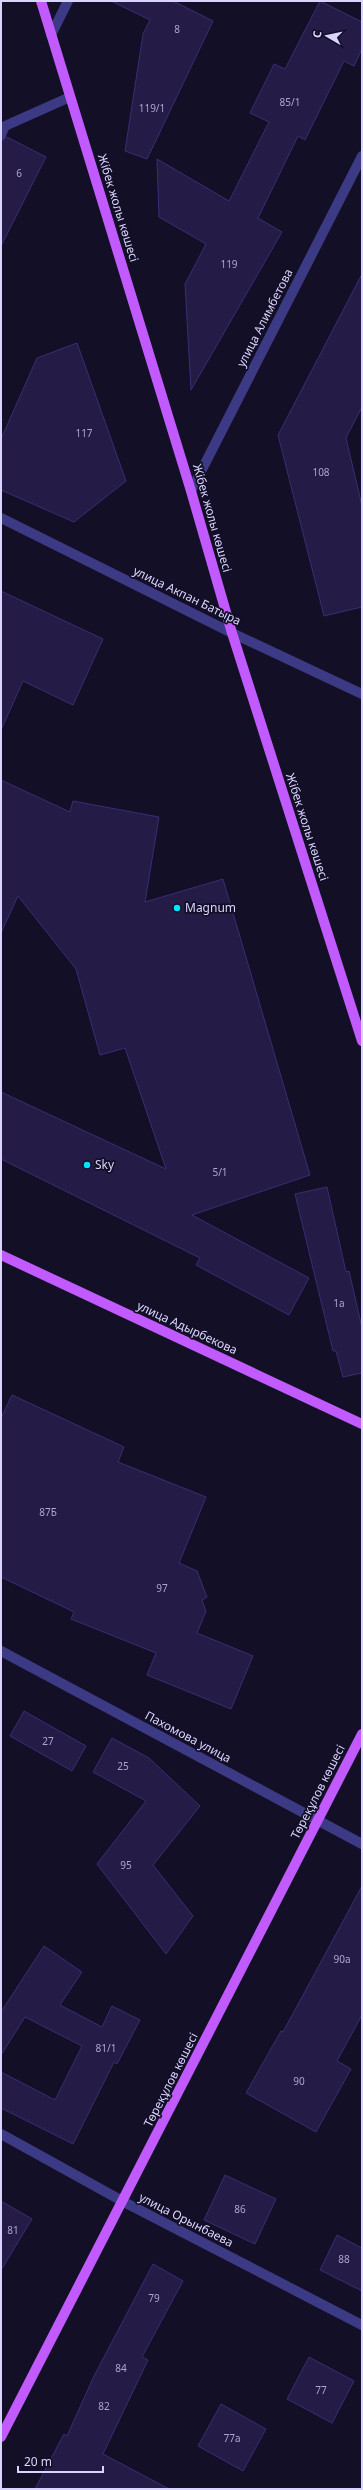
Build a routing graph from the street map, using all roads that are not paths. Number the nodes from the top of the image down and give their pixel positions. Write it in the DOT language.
graph roads {
  1 [pos="41,1"];
  2 [pos="68,1"];
  3 [pos="51,35"];
  4 [pos="70,97"];
  5 [pos="1,135"];
  6 [pos="362,156"];
  7 [pos="191,491"];
  8 [pos="1,518"];
  9 [pos="232,633"];
  10 [pos="362,694"];
  11 [pos="362,1042"];
  12 [pos="1,1255"];
  13 [pos="362,1424"];
  14 [pos="1,1651"];
  15 [pos="362,1734"];
  16 [pos="318,1821"];
  17 [pos="362,1844"];
  18 [pos="1,2134"];
  19 [pos="124,2202"];
  20 [pos="362,2325"];
  21 [pos="1,2437"];
  1 -- 3 [label="main road, Жібек жолы көшесі"];
  2 -- 3 [label="street"];
  3 -- 4 [label="main road, Жібек жолы көшесі"];
  4 -- 5 [label="street"];
  4 -- 7 [label="main road, Жібек жолы көшесі"];
  6 -- 7 [label="street, улица Алимбетова"];
  7 -- 9 [label="main road, Жібек жолы көшесі"];
  8 -- 9 [label="street, улица Акпан Батыра"];
  9 -- 10 [label="street, улица Акпан Батыра"];
  9 -- 11 [label="main road, Жібек жолы көшесі"];
  12 -- 13 [label="main road, улица Адырбекова"];
  14 -- 16 [label="street, Пахомова улица"];
  15 -- 16 [label="main road, Төреқұлов көшесі"];
  16 -- 17 [label="street, Пахомова улица"];
  16 -- 19 [label="main road, Төреқұлов көшесі"];
  18 -- 19 [label="street, улица Орынбаева"];
  19 -- 20 [label="street, улица Орынбаева"];
  19 -- 21 [label="main road, Төреқұлов көшесі"];
}
